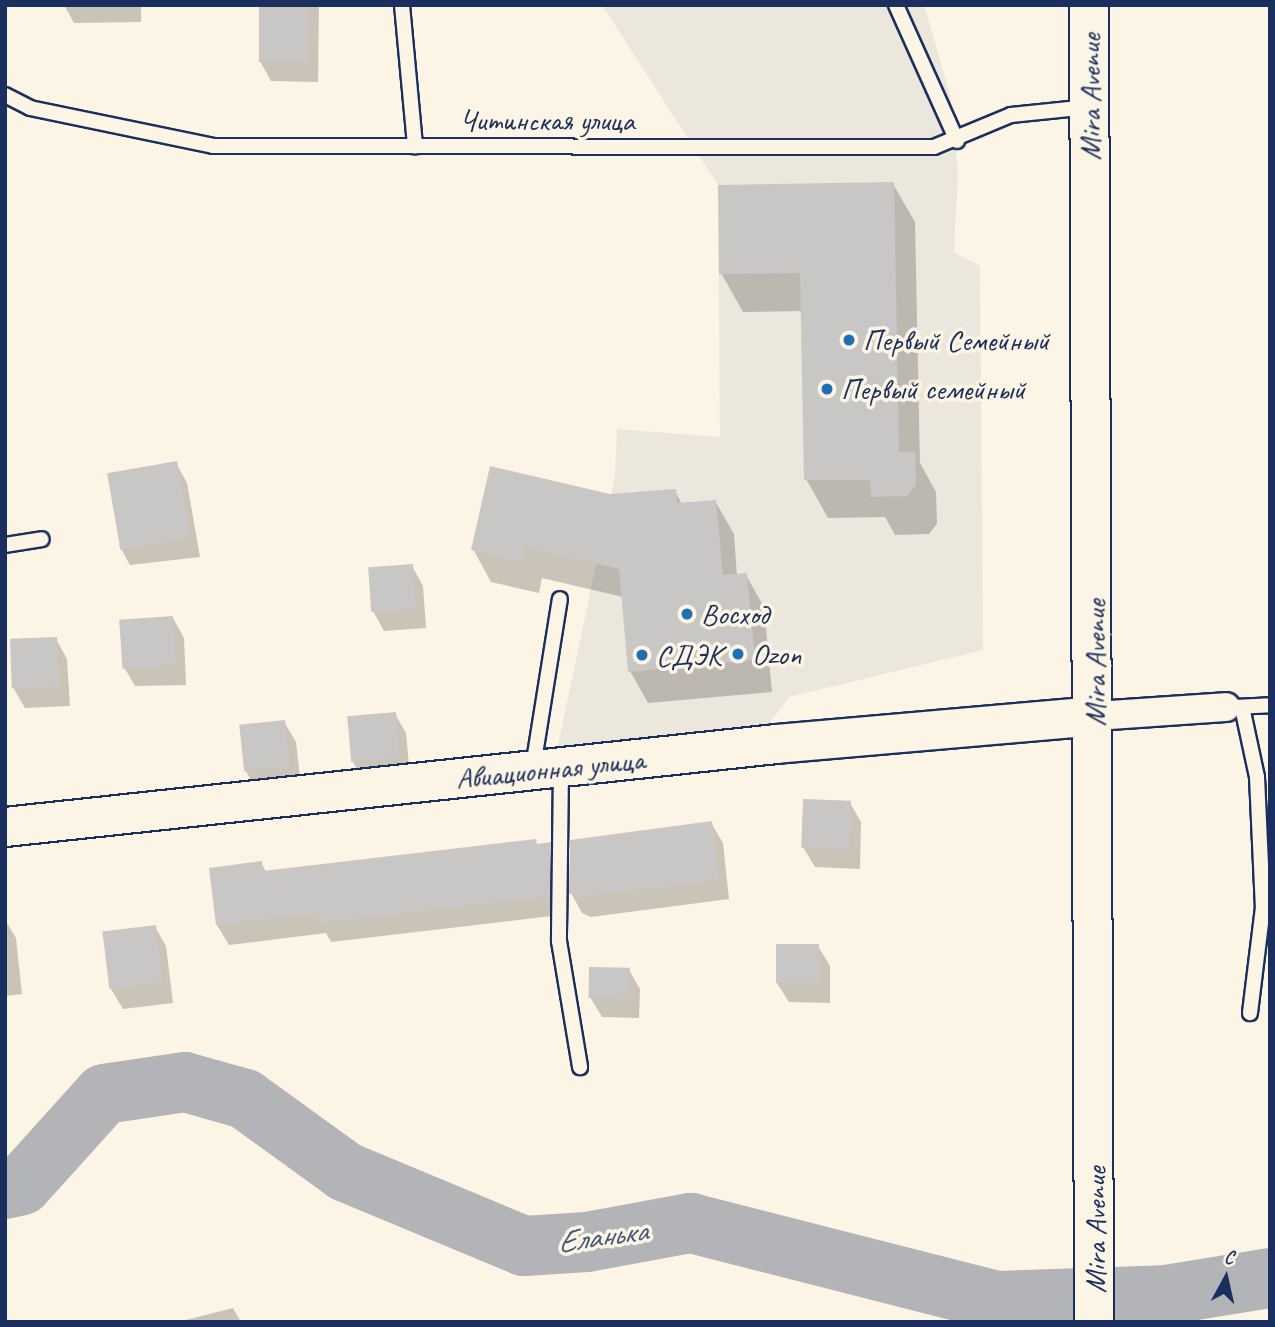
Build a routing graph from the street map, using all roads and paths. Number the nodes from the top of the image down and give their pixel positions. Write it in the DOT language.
graph roads {
  1 [pos="402,5"];
  2 [pos="896,5"];
  3 [pos="1089,5"];
  4 [pos="5,95"];
  5 [pos="1089,107"];
  6 [pos="957,141"];
  7 [pos="415,146"];
  8 [pos="42,539"];
  9 [pos="5,545"];
  10 [pos="560,599"];
  11 [pos="1270,705"];
  12 [pos="1234,708"];
  13 [pos="1095,716"];
  14 [pos="547,771"];
  15 [pos="5,827"];
  16 [pos="1250,1013"];
  17 [pos="580,1067"];
  18 [pos="1094,1322"];
  1 -- 7 [label="lane"];
  2 -- 6 [label="lane"];
  3 -- 5 [label="main road, Mira Avenue"];
  4 -- 7 [label="lane, Читинская улица"];
  5 -- 6 [label="lane, Читинская улица"];
  5 -- 13 [label="main road, Mira Avenue"];
  6 -- 7 [label="lane, Читинская улица"];
  8 -- 9 [label="lane"];
  10 -- 14 [label="lane"];
  11 -- 12 [label="lane"];
  12 -- 13 [label="street"];
  12 -- 16 [label="lane"];
  13 -- 14 [label="main road, Авиационная улица"];
  13 -- 18 [label="main road, Mira Avenue"];
  14 -- 15 [label="main road, Авиационная улица"];
  14 -- 17 [label="lane"];
}
